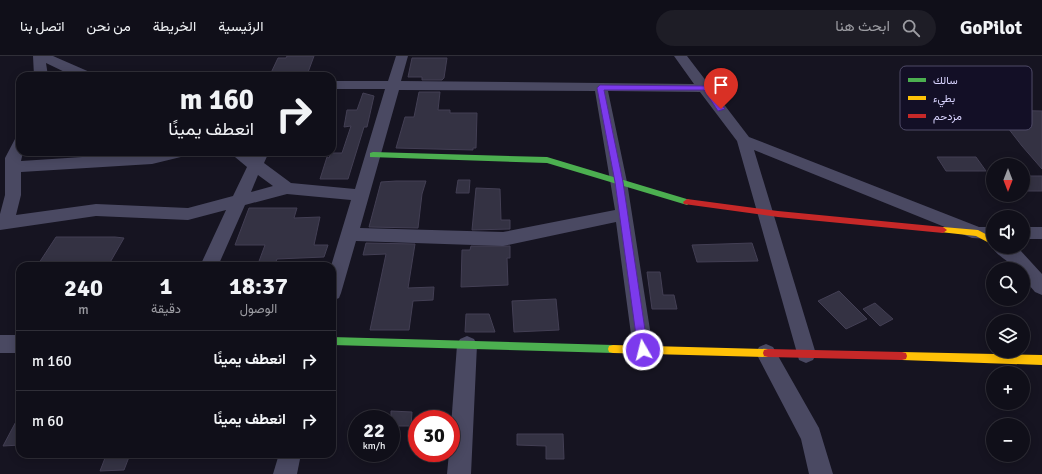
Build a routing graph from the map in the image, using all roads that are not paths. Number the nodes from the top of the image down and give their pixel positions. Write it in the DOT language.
graph roads {
  1 [pos="39,56"];
  2 [pos="43,56"];
  3 [pos="402,56"];
  4 [pos="680,56"];
  5 [pos="41,72"];
  6 [pos="75,72"];
  7 [pos="336,85"];
  8 [pos="394,86"];
  9 [pos="600,88"];
  10 [pos="706,88"];
  11 [pos="744,140"];
  12 [pos="16,151"];
  13 [pos="373,155"];
  14 [pos="164,156"];
  15 [pos="258,158"];
  16 [pos="13,167"];
  17 [pos="619,182"];
  18 [pos="287,188"];
  19 [pos="361,195"];
  20 [pos="238,201"];
  21 [pos="765,213"];
  22 [pos="624,214"];
  23 [pos="3,224"];
  24 [pos="986,233"];
  25 [pos="1030,233"];
  26 [pos="1042,233"];
  27 [pos="349,234"];
  28 [pos="1012,254"];
  29 [pos="211,262"];
  30 [pos="336,279"];
  31 [pos="1042,287"];
  32 [pos="336,341"];
  33 [pos="467,345"];
  34 [pos="643,350"];
  35 [pos="766,353"];
  36 [pos="806,354"];
  37 [pos="1042,360"];
  38 [pos="289,458"];
  39 [pos="285,474"];
  40 [pos="459,474"];
  41 [pos="821,474"];
  1 -- 5 [label="street"];
  2 -- 6 [label="street"];
  3 -- 8 [label="street"];
  4 -- 10 [label="street"];
  7 -- 8 [label="street"];
  8 -- 9 [label="street"];
  8 -- 13 [label="street"];
  9 -- 10 [label="street"];
  9 -- 17 [label="street"];
  10 -- 11 [label="street"];
  11 -- 21 [label="street"];
  11 -- 24 [label="street"];
  12 -- 16 [label="street"];
  13 -- 17 [label="street"];
  13 -- 19 [label="street"];
  14 -- 16 [label="street"];
  15 -- 18 [label="street"];
  15 -- 20 [label="street"];
  16 -- 23 [label="street"];
  17 -- 21 [label="street"];
  17 -- 22 [label="street"];
  18 -- 19 [label="street"];
  18 -- 20 [label="street"];
  19 -- 27 [label="street"];
  20 -- 23 [label="street"];
  20 -- 29 [label="street"];
  21 -- 24 [label="street"];
  21 -- 36 [label="street"];
  22 -- 27 [label="street"];
  22 -- 34 [label="street"];
  25 -- 26 [label="street"];
  27 -- 30 [label="street"];
  28 -- 31 [label="street"];
  32 -- 33 [label="street"];
  33 -- 34 [label="street"];
  33 -- 40 [label="street"];
  34 -- 35 [label="street"];
  35 -- 36 [label="street"];
  35 -- 41 [label="street"];
  36 -- 37 [label="street"];
  38 -- 39 [label="street"];
}
